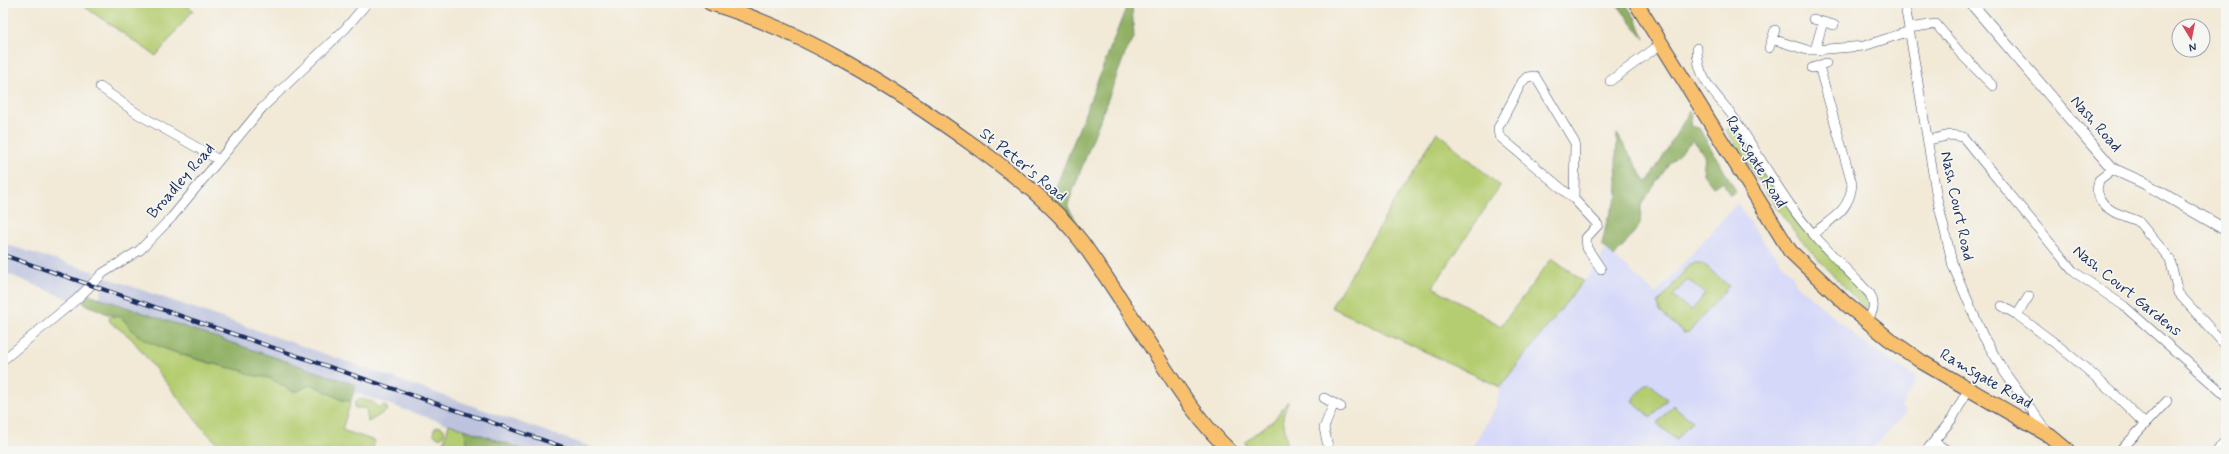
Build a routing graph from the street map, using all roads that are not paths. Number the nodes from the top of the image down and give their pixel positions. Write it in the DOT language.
graph roads {
  1 [pos="367,3"];
  2 [pos="710,3"];
  3 [pos="1636,3"];
  4 [pos="1971,3"];
  5 [pos="1903,4"];
  6 [pos="1813,19"];
  7 [pos="1823,22"];
  8 [pos="1834,25"];
  9 [pos="1910,29"];
  10 [pos="1772,39"];
  11 [pos="1660,44"];
  12 [pos="1697,48"];
  13 [pos="1815,50"];
  14 [pos="1819,66"];
  15 [pos="1610,81"];
  16 [pos="1993,86"];
  17 [pos="100,87"];
  18 [pos="1928,140"];
  19 [pos="219,160"];
  20 [pos="2113,169"];
  21 [pos="1574,199"];
  22 [pos="2226,230"];
  23 [pos="1812,234"];
  24 [pos="1601,269"];
  25 [pos="2029,296"];
  26 [pos="2002,306"];
  27 [pos="2017,315"];
  28 [pos="1867,322"];
  29 [pos="2226,346"];
  30 [pos="3,360"];
  31 [pos="1969,388"];
  32 [pos="2226,396"];
  33 [pos="1324,398"];
  34 [pos="2166,401"];
  35 [pos="2144,423"];
  36 [pos="2050,436"];
  37 [pos="2226,441"];
  38 [pos="1934,442"];
  39 [pos="1230,451"];
  40 [pos="1329,451"];
  41 [pos="1926,451"];
  42 [pos="1948,451"];
  43 [pos="2068,451"];
  44 [pos="2120,451"];
  45 [pos="2217,451"];
  1 -- 19 [label="street, Broadley Road"];
  2 -- 39 [label="main road, St Peter's Road"];
  3 -- 11 [label="main road, Ramsgate Road"];
  4 -- 20 [label="street, Nash Road"];
  5 -- 9 [label="street, Nash Court Road"];
  6 -- 7 [label="street"];
  7 -- 8 [label="street"];
  7 -- 13 [label="street"];
  9 -- 13 [label="street"];
  9 -- 16 [label="street"];
  9 -- 18 [label="street, Nash Court Road"];
  10 -- 13 [label="street"];
  11 -- 15 [label="street"];
  11 -- 28 [label="main road, Ramsgate Road"];
  12 -- 23 [label="street, Ramsgate Road"];
  14 -- 23 [label="street"];
  17 -- 19 [label="street"];
  18 -- 32 [label="street, Nash Court Gardens"];
  18 -- 36 [label="street, Nash Court Road"];
  19 -- 30 [label="street, Broadley Road"];
  20 -- 22 [label="street, Nash Road"];
  20 -- 29 [label="street"];
  21 -- 21 [label="street"];
  21 -- 24 [label="street"];
  23 -- 28 [label="street, Ramsgate Road"];
  25 -- 27 [label="street"];
  26 -- 27 [label="street"];
  27 -- 35 [label="street"];
  28 -- 31 [label="main road, Ramsgate Road"];
  31 -- 36 [label="main road, Ramsgate Road"];
  31 -- 38 [label="street"];
  33 -- 40 [label="street"];
  34 -- 35 [label="street"];
  35 -- 44 [label="street"];
  36 -- 43 [label="main road, Ramsgate Road"];
  37 -- 45 [label="street"];
  38 -- 41 [label="street"];
  38 -- 42 [label="street"];
}
